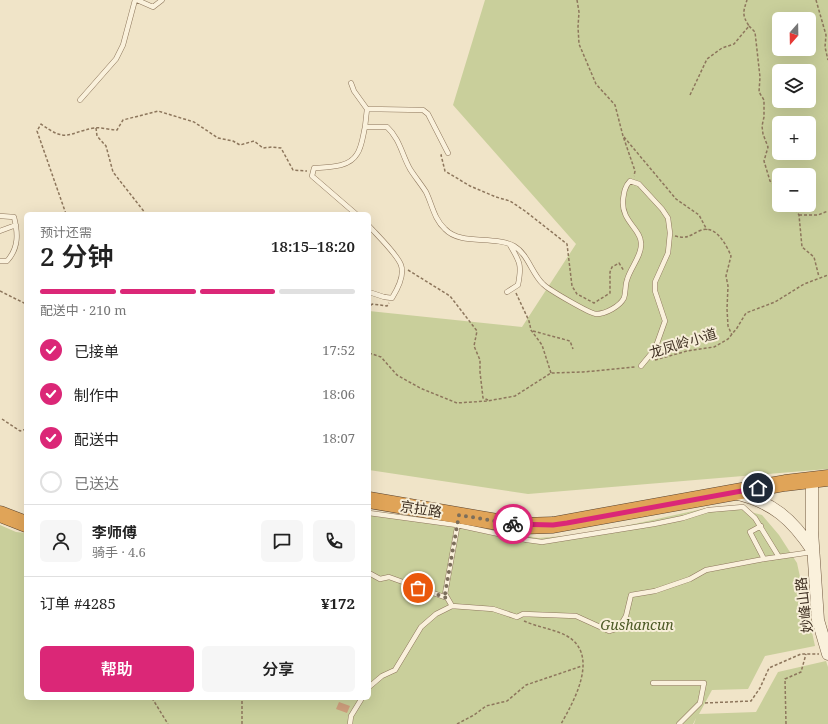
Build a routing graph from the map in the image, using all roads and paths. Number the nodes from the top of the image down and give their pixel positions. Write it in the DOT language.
graph roads {
  1 [pos="136,0"];
  2 [pos="162,0"];
  3 [pos="577,0"];
  4 [pos="746,0"];
  5 [pos="816,0"];
  6 [pos="749,26"];
  7 [pos="828,60"];
  8 [pos="352,83"];
  9 [pos="690,95"];
  10 [pos="80,100"];
  11 [pos="367,109"];
  12 [pos="365,127"];
  13 [pos="96,128"];
  14 [pos="623,136"];
  15 [pos="448,153"];
  16 [pos="314,168"];
  17 [pos="633,182"];
  18 [pos="772,183"];
  19 [pos="828,211"];
  20 [pos="65,212"];
  21 [pos="144,212"];
  22 [pos="354,212"];
  23 [pos="797,212"];
  24 [pos="799,215"];
  25 [pos="0,216"];
  26 [pos="16,225"];
  27 [pos="371,228"];
  28 [pos="707,230"];
  29 [pos="0,231"];
  30 [pos="670,233"];
  31 [pos="510,245"];
  32 [pos="0,261"];
  33 [pos="402,266"];
  34 [pos="828,275"];
  35 [pos="819,278"];
  36 [pos="627,279"];
  37 [pos="513,288"];
  38 [pos="0,291"];
  39 [pos="507,292"];
  40 [pos="371,293"];
  41 [pos="392,298"];
  42 [pos="24,303"];
  43 [pos="371,306"];
  44 [pos="532,330"];
  45 [pos="732,334"];
  46 [pos="573,349"];
  47 [pos="371,354"];
  48 [pos="640,366"];
  49 [pos="551,373"];
  50 [pos="489,401"];
  51 [pos="2,419"];
  52 [pos="24,430"];
  53 [pos="820,479"];
  54 [pos="731,492"];
  55 [pos="371,500"];
  56 [pos="371,513"];
  57 [pos="0,514"];
  58 [pos="458,520"];
  59 [pos="24,523"];
  60 [pos="761,526"];
  61 [pos="814,552"];
  62 [pos="779,557"];
  63 [pos="764,559"];
  64 [pos="371,574"];
  65 [pos="447,598"];
  66 [pos="452,606"];
  67 [pos="517,617"];
  68 [pos="806,654"];
  69 [pos="826,654"];
  70 [pos="583,666"];
  71 [pos="653,682"];
  72 [pos="371,685"];
  73 [pos="153,700"];
  74 [pos="242,700"];
  75 [pos="361,700"];
  76 [pos="700,703"];
  77 [pos="168,724"];
  78 [pos="242,724"];
  79 [pos="350,724"];
  80 [pos="457,724"];
  81 [pos="561,724"];
  82 [pos="679,724"];
  83 [pos="786,724"];
  1 -- 2 [label="lane"];
  1 -- 10 [label="lane"];
  3 -- 14 [label="path"];
  4 -- 6 [label="path"];
  5 -- 7 [label="path"];
  6 -- 9 [label="path"];
  6 -- 18 [label="path"];
  8 -- 11 [label="lane"];
  11 -- 12 [label="lane"];
  11 -- 15 [label="lane"];
  12 -- 16 [label="lane"];
  12 -- 31 [label="lane"];
  13 -- 16 [label="path"];
  13 -- 20 [label="path"];
  13 -- 21 [label="path"];
  14 -- 17 [label="path"];
  14 -- 28 [label="path"];
  15 -- 36 [label="path"];
  16 -- 22 [label="lane"];
  17 -- 30 [label="lane"];
  17 -- 36 [label="lane"];
  19 -- 24 [label="path"];
  23 -- 24 [label="path"];
  24 -- 35 [label="path"];
  25 -- 26 [label="lane"];
  26 -- 29 [label="lane"];
  26 -- 32 [label="lane"];
  27 -- 33 [label="lane"];
  28 -- 30 [label="path"];
  28 -- 45 [label="path"];
  30 -- 48 [label="lane"];
  31 -- 36 [label="lane"];
  31 -- 37 [label="lane"];
  33 -- 41 [label="lane"];
  33 -- 50 [label="path"];
  34 -- 35 [label="path, 龙凤岭小道"];
  35 -- 45 [label="path, 龙凤岭小道"];
  37 -- 39 [label="lane"];
  37 -- 44 [label="path"];
  38 -- 42 [label="path"];
  40 -- 41 [label="lane"];
  41 -- 43 [label="path"];
  44 -- 46 [label="path"];
  44 -- 49 [label="path"];
  45 -- 48 [label="path, 龙凤岭小道"];
  47 -- 50 [label="path"];
  48 -- 49 [label="path, 龙凤岭小道"];
  49 -- 50 [label="path"];
  51 -- 52 [label="path"];
  53 -- 54 [label="highway, 京拉路"];
  53 -- 61 [label="street, 妙峰山路"];
  54 -- 58 [label="highway, 京拉路"];
  54 -- 61 [label="street"];
  55 -- 58 [label="highway, 京拉路"];
  56 -- 58 [label="lane"];
  57 -- 59 [label="highway"];
  58 -- 60 [label="lane"];
  58 -- 65 [label="lane"];
  60 -- 62 [label="lane"];
  60 -- 63 [label="lane"];
  61 -- 62 [label="lane"];
  61 -- 69 [label="street, 妙峰山路"];
  62 -- 63 [label="lane"];
  63 -- 67 [label="lane"];
  64 -- 65 [label="lane"];
  65 -- 66 [label="lane"];
  66 -- 67 [label="lane"];
  66 -- 72 [label="lane"];
  67 -- 70 [label="path"];
  68 -- 69 [label="path"];
  68 -- 76 [label="path"];
  68 -- 83 [label="path"];
  70 -- 80 [label="path"];
  70 -- 81 [label="path"];
  71 -- 76 [label="lane"];
  73 -- 77 [label="path"];
  74 -- 78 [label="path"];
  75 -- 79 [label="lane"];
  76 -- 82 [label="lane"];
}
